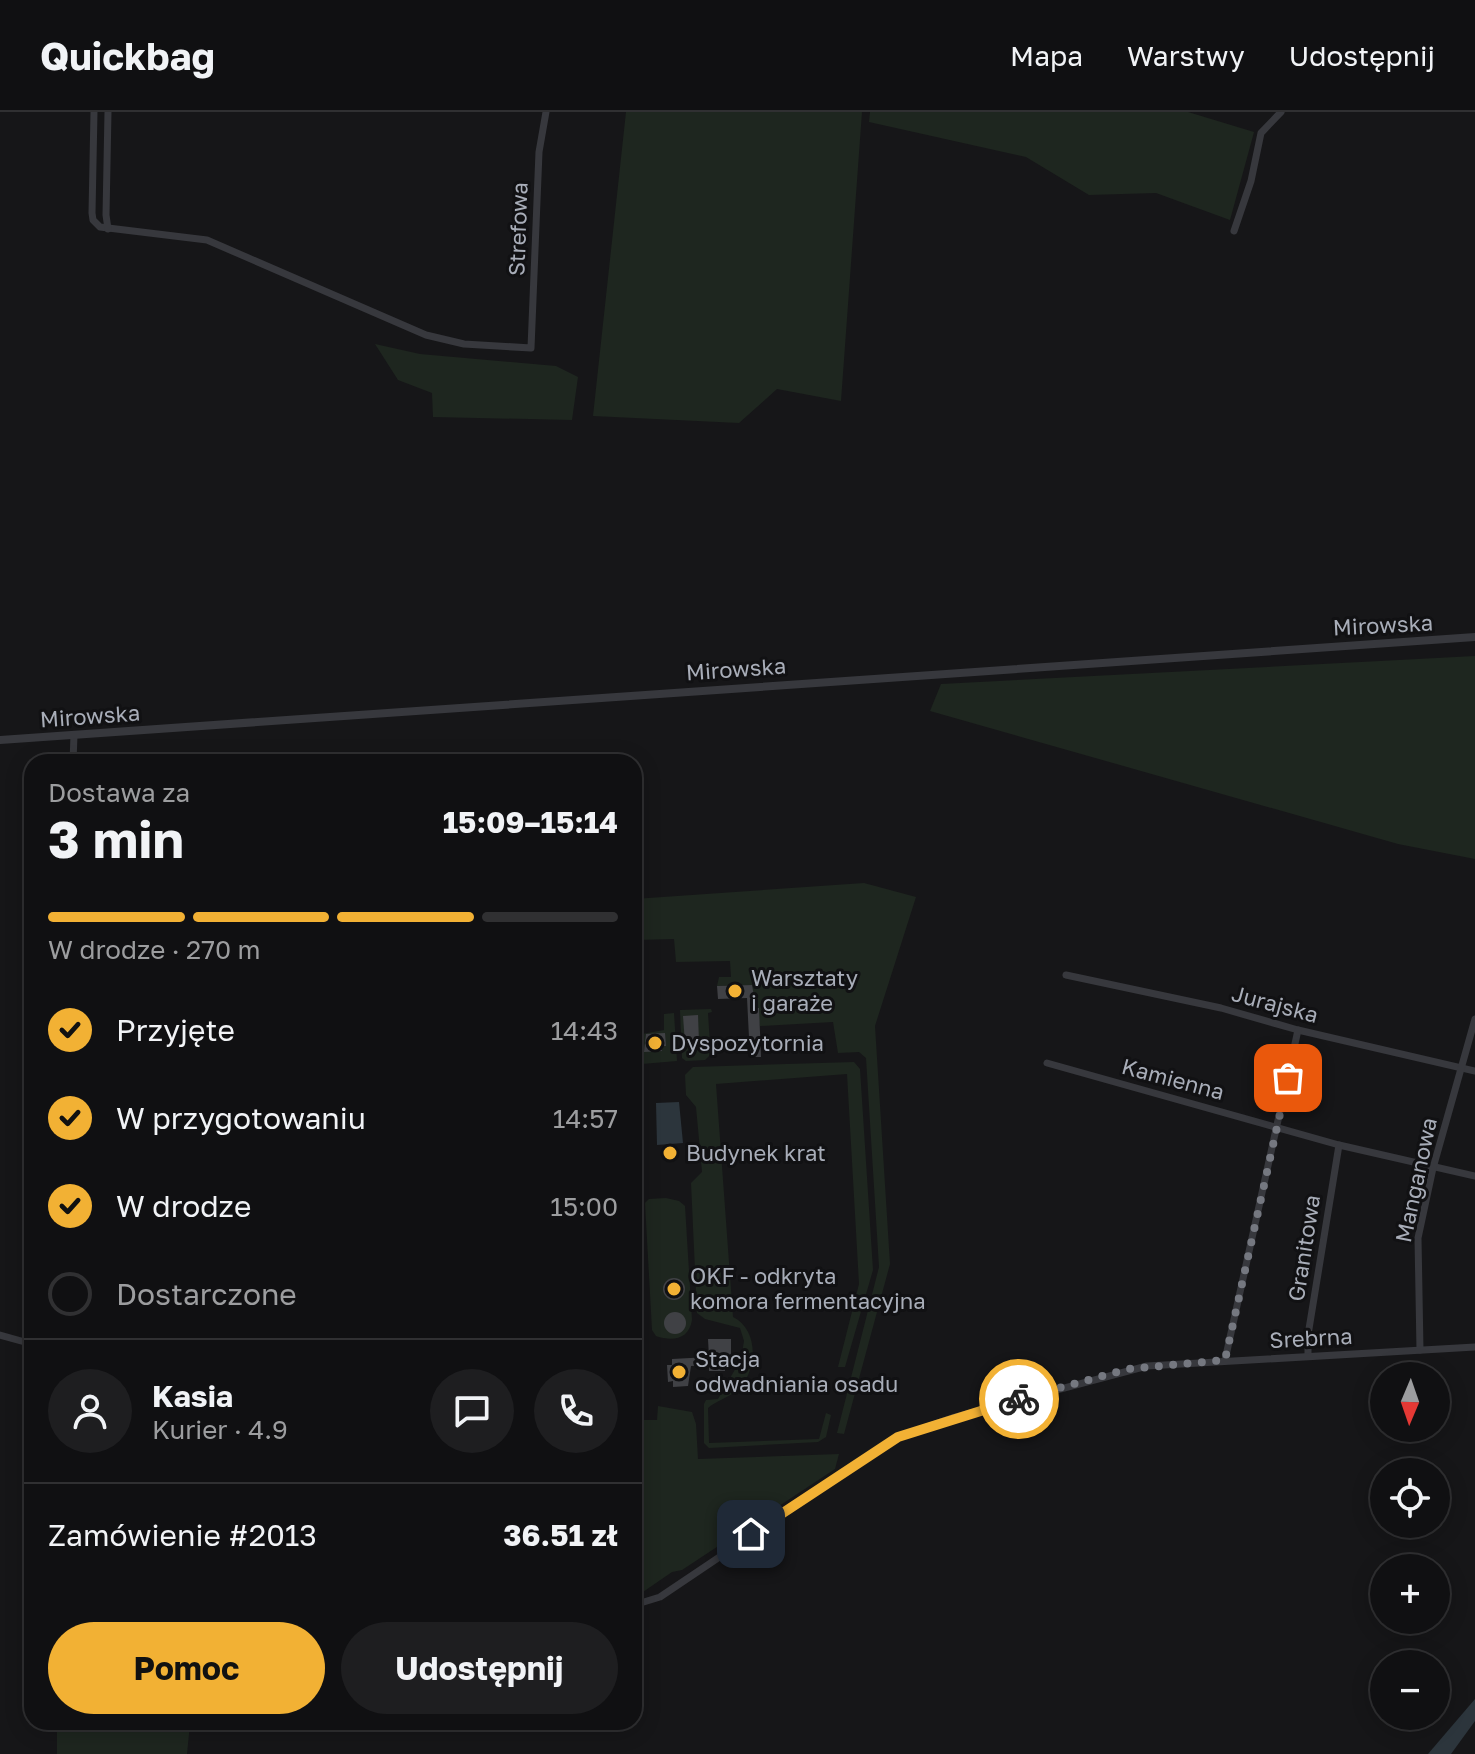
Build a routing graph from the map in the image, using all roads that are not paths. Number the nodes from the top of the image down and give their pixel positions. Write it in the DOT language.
graph roads {
  1 [pos="94,112"];
  2 [pos="108,112"];
  3 [pos="546,112"];
  4 [pos="1281,112"];
  5 [pos="108,229"];
  6 [pos="1234,231"];
  7 [pos="1475,637"];
  8 [pos="74,735"];
  9 [pos="0,740"];
  10 [pos="73,754"];
  11 [pos="1066,975"];
  12 [pos="1475,1019"];
  13 [pos="1298,1030"];
  14 [pos="1047,1063"];
  15 [pos="1461,1068"];
  16 [pos="1475,1071"];
  17 [pos="1277,1126"];
  18 [pos="1339,1145"];
  19 [pos="1433,1168"];
  20 [pos="1475,1176"];
  21 [pos="0,1335"];
  22 [pos="24,1342"];
  23 [pos="1475,1347"];
  24 [pos="1420,1350"];
  25 [pos="1308,1356"];
  26 [pos="1225,1360"];
  27 [pos="642,1603"];
  1 -- 5 [label="street"];
  2 -- 5 [label="street"];
  3 -- 5 [label="street, Strefowa"];
  4 -- 6 [label="street"];
  7 -- 8 [label="street, Mirowska"];
  8 -- 9 [label="street, Mirowska"];
  8 -- 10 [label="street"];
  11 -- 13 [label="street, Jurajska"];
  12 -- 15 [label="street, Manganowa"];
  13 -- 15 [label="street, Jurajska"];
  13 -- 17 [label="street"];
  14 -- 17 [label="street, Kamienna"];
  15 -- 16 [label="street, Jurajska"];
  15 -- 19 [label="street, Manganowa"];
  17 -- 18 [label="street, Kamienna"];
  17 -- 26 [label="street"];
  18 -- 19 [label="street, Kamienna"];
  18 -- 25 [label="street, Granitowa"];
  19 -- 20 [label="street, Kamienna"];
  19 -- 24 [label="street, Manganowa"];
  21 -- 22 [label="street"];
  23 -- 24 [label="street, Srebrna"];
  24 -- 25 [label="street, Srebrna"];
  25 -- 26 [label="street, Srebrna"];
  26 -- 27 [label="street, Srebrna"];
}
